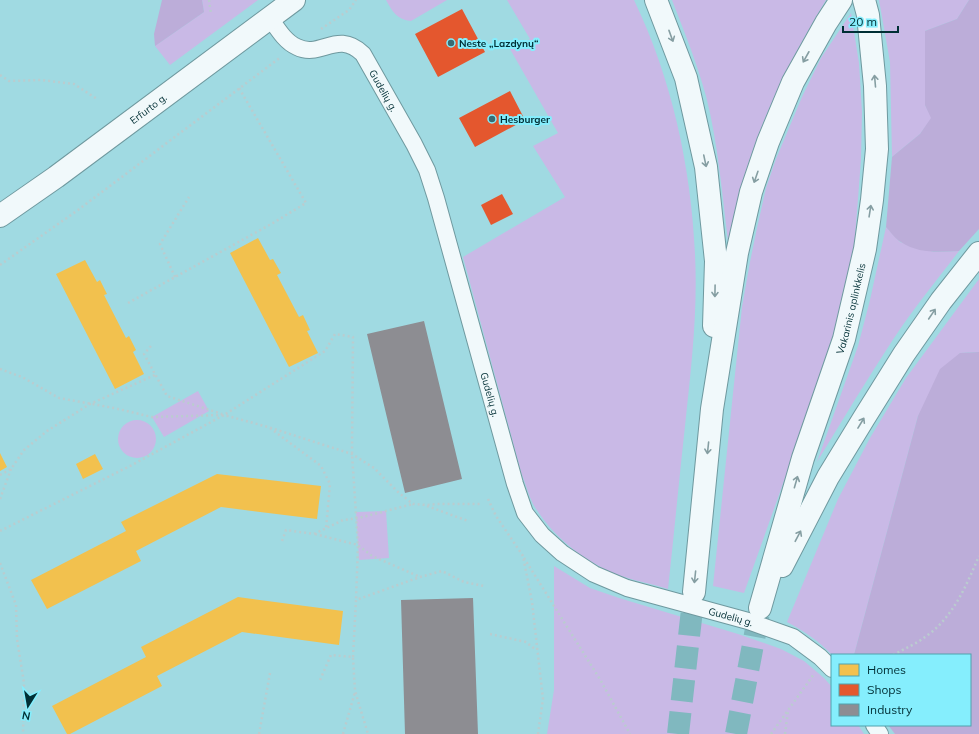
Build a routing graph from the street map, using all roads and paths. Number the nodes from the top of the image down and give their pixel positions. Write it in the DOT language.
graph roads {
  1 [pos="209,0"];
  2 [pos="294,0"];
  3 [pos="356,0"];
  4 [pos="656,0"];
  5 [pos="841,0"];
  6 [pos="864,0"];
  7 [pos="211,14"];
  8 [pos="270,18"];
  9 [pos="295,47"];
  10 [pos="0,75"];
  11 [pos="239,88"];
  12 [pos="97,99"];
  13 [pos="190,197"];
  14 [pos="0,216"];
  15 [pos="979,254"];
  16 [pos="0,265"];
  17 [pos="175,277"];
  18 [pos="128,303"];
  19 [pos="151,346"];
  20 [pos="0,369"];
  21 [pos="155,375"];
  22 [pos="90,404"];
  23 [pos="712,409"];
  24 [pos="224,415"];
  25 [pos="268,427"];
  26 [pos="352,454"];
  27 [pos="11,469"];
  28 [pos="0,475"];
  29 [pos="0,499"];
  30 [pos="488,499"];
  31 [pos="413,504"];
  32 [pos="481,504"];
  33 [pos="427,506"];
  34 [pos="356,518"];
  35 [pos="468,522"];
  36 [pos="326,528"];
  37 [pos="0,531"];
  38 [pos="314,534"];
  39 [pos="282,541"];
  40 [pos="358,545"];
  41 [pos="523,556"];
  42 [pos="979,556"];
  43 [pos="0,563"];
  44 [pos="420,577"];
  45 [pos="484,586"];
  46 [pos="694,592"];
  47 [pos="356,600"];
  48 [pos="490,634"];
  49 [pos="536,650"];
  50 [pos="895,654"];
  51 [pos="354,657"];
  52 [pos="828,665"];
  53 [pos="270,673"];
  54 [pos="320,680"];
  55 [pos="355,691"];
  56 [pos="788,710"];
  57 [pos="23,734"];
  58 [pos="259,734"];
  59 [pos="343,734"];
  60 [pos="368,734"];
  61 [pos="538,734"];
  62 [pos="630,734"];
  63 [pos="771,734"];
  64 [pos="785,734"];
  1 -- 7 [label="path"];
  2 -- 8 [label="main road, Erfurto g."];
  3 -- 9 [label="path"];
  4 -- 23 [label="main road, one-way"];
  5 -- 23 [label="main road, one-way"];
  6 -- 15 [label="main road, Vakarinis aplinkkelis"];
  8 -- 9 [label="street"];
  8 -- 14 [label="main road, Erfurto g."];
  9 -- 11 [label="path"];
  9 -- 52 [label="street, Gudelių g."];
  10 -- 12 [label="path"];
  11 -- 16 [label="path"];
  11 -- 17 [label="path"];
  13 -- 17 [label="path"];
  17 -- 18 [label="path"];
  19 -- 21 [label="path"];
  20 -- 22 [label="path"];
  21 -- 22 [label="path"];
  21 -- 24 [label="path"];
  22 -- 24 [label="path"];
  22 -- 27 [label="path"];
  23 -- 46 [label="main road, one-way"];
  24 -- 25 [label="path"];
  24 -- 26 [label="path"];
  24 -- 37 [label="path"];
  25 -- 26 [label="path"];
  25 -- 36 [label="path"];
  26 -- 31 [label="path"];
  26 -- 34 [label="path"];
  27 -- 28 [label="path"];
  27 -- 29 [label="path"];
  30 -- 41 [label="path"];
  31 -- 33 [label="path"];
  31 -- 34 [label="path"];
  32 -- 33 [label="path"];
  33 -- 35 [label="path"];
  34 -- 36 [label="path"];
  34 -- 40 [label="path"];
  36 -- 38 [label="path"];
  38 -- 39 [label="path"];
  38 -- 40 [label="path"];
  40 -- 44 [label="path"];
  40 -- 47 [label="path"];
  41 -- 49 [label="path"];
  41 -- 62 [label="path"];
  42 -- 50 [label="path"];
  43 -- 57 [label="path"];
  44 -- 45 [label="path"];
  44 -- 47 [label="path"];
  47 -- 51 [label="path"];
  48 -- 49 [label="path"];
  49 -- 61 [label="path"];
  51 -- 54 [label="path"];
  51 -- 55 [label="path"];
  52 -- 56 [label="path"];
  53 -- 58 [label="path"];
  55 -- 59 [label="path"];
  55 -- 60 [label="path"];
  56 -- 63 [label="path"];
  56 -- 64 [label="path"];
}
